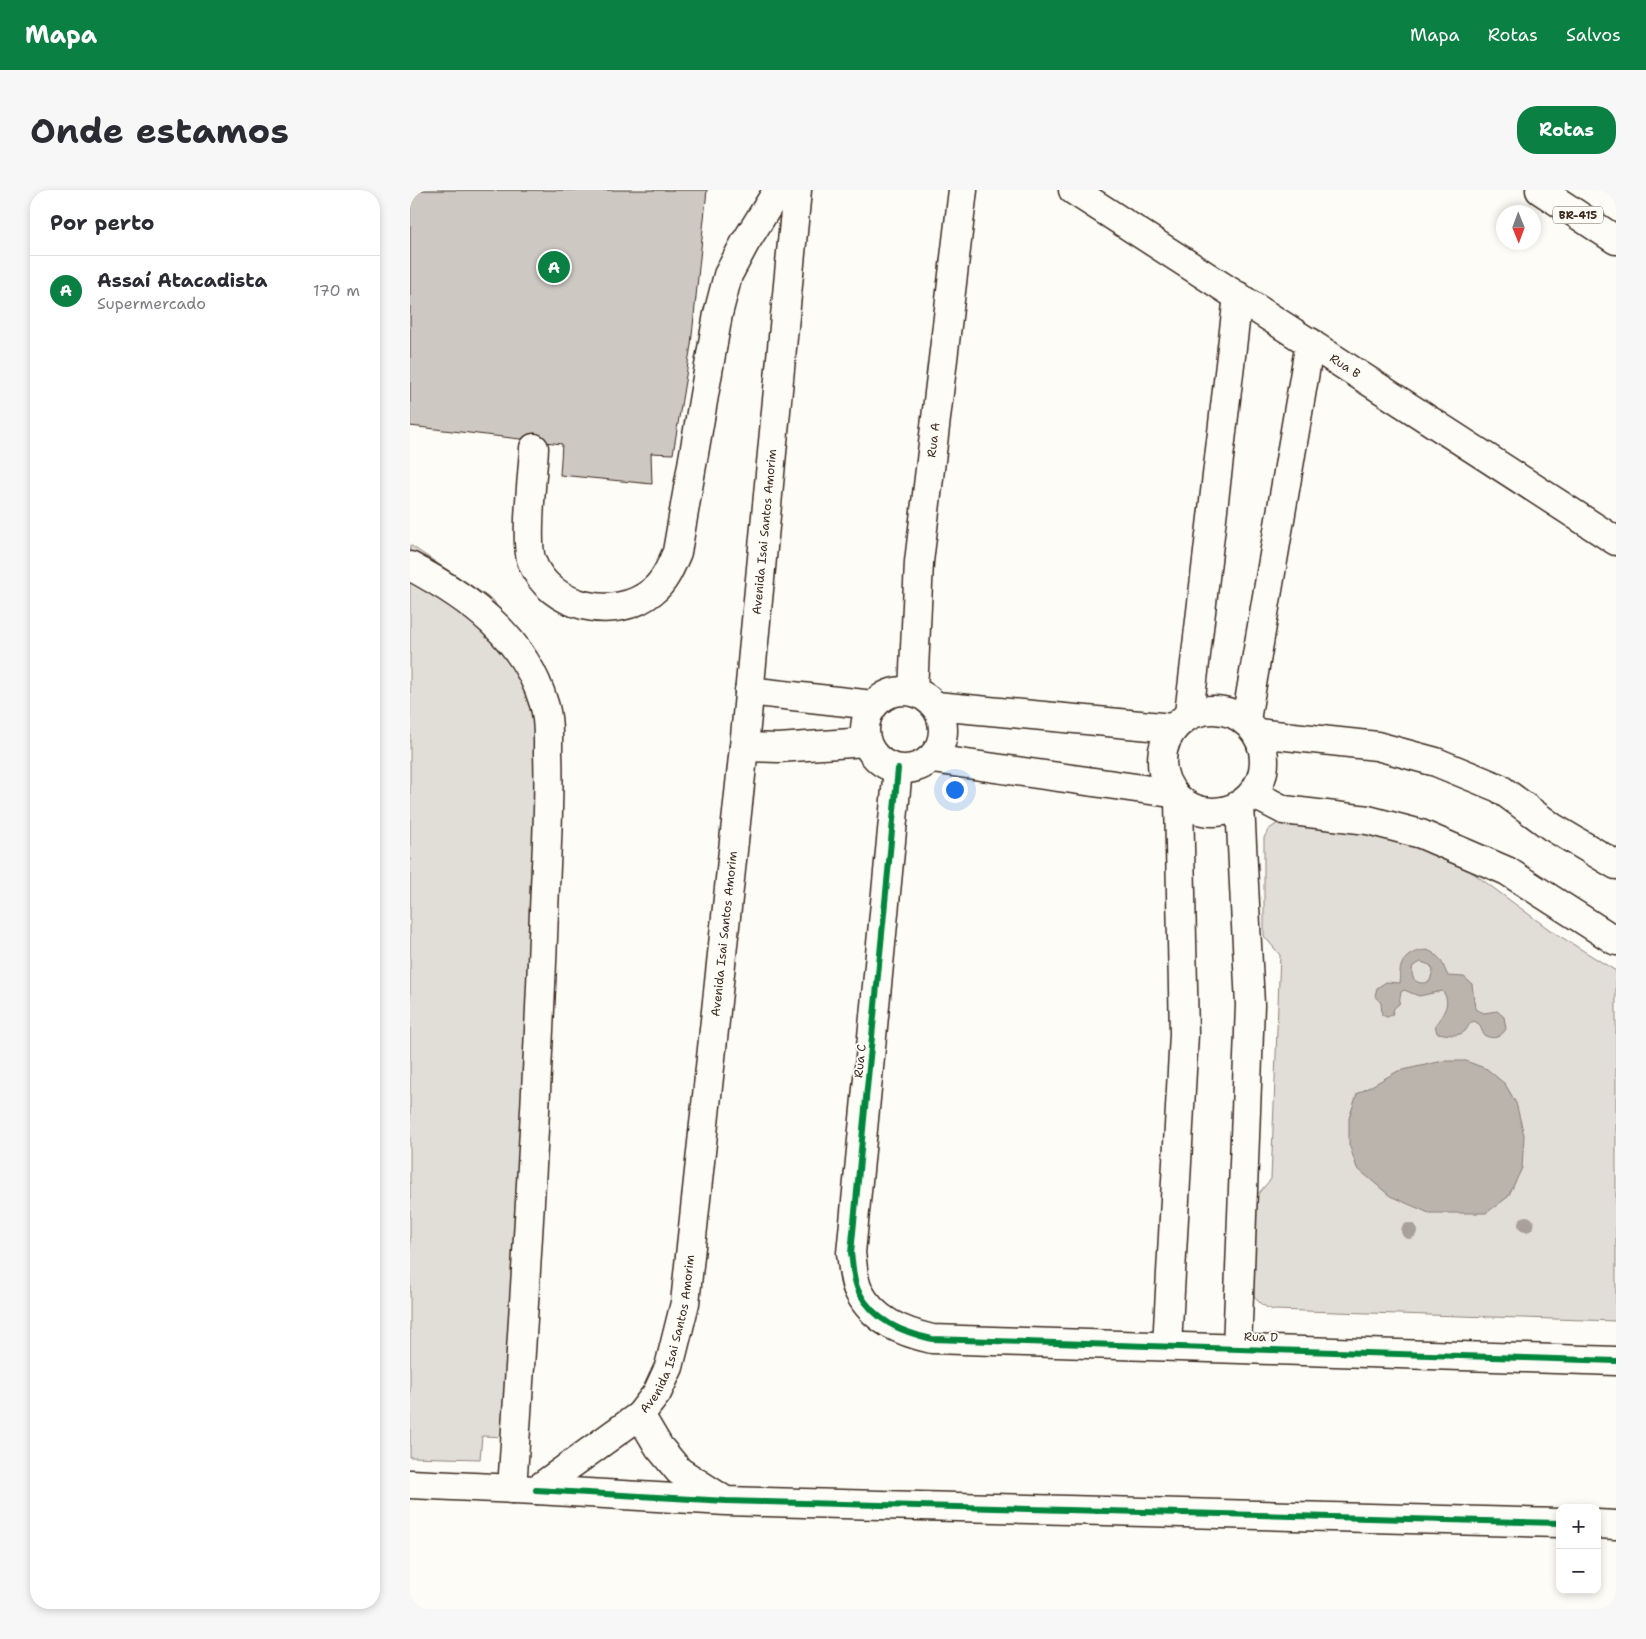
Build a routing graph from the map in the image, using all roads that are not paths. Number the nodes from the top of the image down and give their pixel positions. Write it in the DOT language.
graph roads {
  1 [pos="778,190"];
  2 [pos="797,190"];
  3 [pos="963,190"];
  4 [pos="1073,190"];
  5 [pos="1540,190"];
  6 [pos="1616,240"];
  7 [pos="1238,296"];
  8 [pos="1310,342"];
  9 [pos="534,448"];
  10 [pos="1616,541"];
  11 [pos="410,566"];
  12 [pos="749,691"];
  13 [pos="913,691"];
  14 [pos="873,705"];
  15 [pos="936,706"];
  16 [pos="1180,721"];
  17 [pos="1252,727"];
  18 [pos="866,742"];
  19 [pos="744,746"];
  20 [pos="932,758"];
  21 [pos="898,769"];
  22 [pos="1175,797"];
  23 [pos="1246,800"];
  24 [pos="1616,865"];
  25 [pos="1616,941"];
  26 [pos="906,1333"];
  27 [pos="1167,1346"];
  28 [pos="1237,1348"];
  29 [pos="1616,1361"];
  30 [pos="640,1415"];
  31 [pos="410,1484"];
  32 [pos="524,1489"];
  33 [pos="726,1501"];
  34 [pos="1556,1523"];
  35 [pos="1601,1524"];
  36 [pos="1616,1525"];
  1 -- 9 [label="main road"];
  2 -- 12 [label="main road, Avenida Isai Santos Amorim"];
  3 -- 13 [label="main road, Rua A"];
  4 -- 7 [label="main road, Rua B"];
  5 -- 6 [label="main road, BR-415"];
  7 -- 8 [label="main road, Rua B"];
  7 -- 16 [label="main road"];
  8 -- 10 [label="main road, Rua B"];
  8 -- 17 [label="main road"];
  11 -- 32 [label="main road"];
  12 -- 14 [label="main road"];
  12 -- 19 [label="main road, Avenida Isai Santos Amorim"];
  13 -- 14 [label="main road"];
  13 -- 15 [label="main road"];
  14 -- 18 [label="main road"];
  15 -- 16 [label="main road"];
  15 -- 20 [label="main road"];
  16 -- 17 [label="main road"];
  16 -- 22 [label="main road"];
  17 -- 23 [label="main road"];
  17 -- 24 [label="main road"];
  18 -- 19 [label="main road"];
  18 -- 21 [label="main road"];
  19 -- 30 [label="main road, Avenida Isai Santos Amorim"];
  20 -- 21 [label="main road"];
  20 -- 22 [label="main road"];
  21 -- 26 [label="main road, Rua C"];
  22 -- 23 [label="main road"];
  22 -- 27 [label="main road"];
  23 -- 25 [label="main road"];
  23 -- 28 [label="main road"];
  26 -- 27 [label="main road, Rua D"];
  27 -- 28 [label="main road, Rua D"];
  28 -- 29 [label="main road, Rua D"];
  30 -- 32 [label="main road, Avenida Isai Santos Amorim"];
  30 -- 33 [label="main road"];
  31 -- 32 [label="main road"];
  32 -- 33 [label="main road"];
  33 -- 34 [label="main road"];
  35 -- 36 [label="main road"];
}
